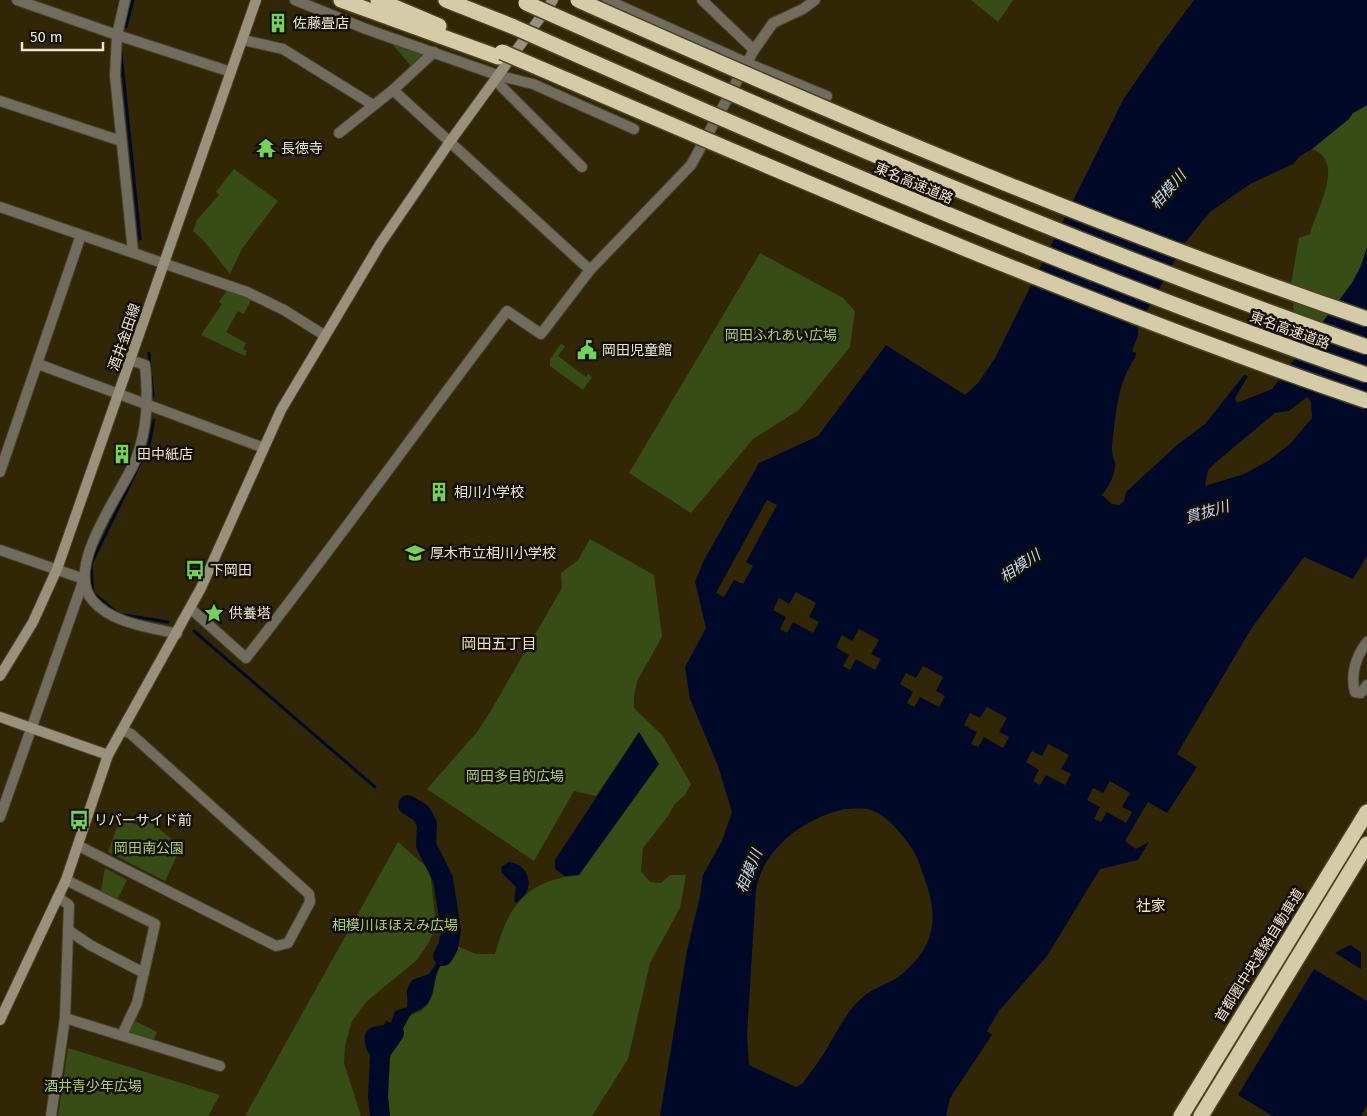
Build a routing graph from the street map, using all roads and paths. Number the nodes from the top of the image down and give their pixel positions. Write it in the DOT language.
graph roads {
  1 [pos="17,0"];
  2 [pos="125,0"];
  3 [pos="256,0"];
  4 [pos="295,0"];
  5 [pos="341,0"];
  6 [pos="378,0"];
  7 [pos="446,0"];
  8 [pos="457,0"];
  9 [pos="553,0"];
  10 [pos="578,0"];
  11 [pos="607,0"];
  12 [pos="702,0"];
  13 [pos="815,0"];
  14 [pos="522,1"];
  15 [pos="514,27"];
  16 [pos="117,36"];
  17 [pos="242,40"];
  18 [pos="754,50"];
  19 [pos="434,52"];
  20 [pos="500,55"];
  21 [pos="747,63"];
  22 [pos="231,72"];
  23 [pos="498,79"];
  24 [pos="393,90"];
  25 [pos="827,96"];
  26 [pos="0,101"];
  27 [pos="373,105"];
  28 [pos="634,129"];
  29 [pos="339,133"];
  30 [pos="121,141"];
  31 [pos="449,143"];
  32 [pos="582,167"];
  33 [pos="0,207"];
  34 [pos="81,235"];
  35 [pos="133,252"];
  36 [pos="164,262"];
  37 [pos="590,270"];
  38 [pos="1367,320"];
  39 [pos="324,335"];
  40 [pos="1367,347"];
  41 [pos="130,360"];
  42 [pos="38,364"];
  43 [pos="1367,375"];
  44 [pos="119,394"];
  45 [pos="1367,401"];
  46 [pos="148,405"];
  47 [pos="264,448"];
  48 [pos="2,458"];
  49 [pos="0,472"];
  50 [pos="0,550"];
  51 [pos="57,569"];
  52 [pos="84,579"];
  53 [pos="188,613"];
  54 [pos="178,632"];
  55 [pos="1367,642"];
  56 [pos="0,676"];
  57 [pos="1367,685"];
  58 [pos="0,717"];
  59 [pos="32,729"];
  60 [pos="122,730"];
  61 [pos="108,755"];
  62 [pos="1367,812"];
  63 [pos="0,817"];
  64 [pos="1367,844"];
  65 [pos="79,846"];
  66 [pos="66,880"];
  67 [pos="58,897"];
  68 [pos="68,930"];
  69 [pos="144,973"];
  70 [pos="66,1018"];
  71 [pos="0,1020"];
  72 [pos="122,1035"];
  73 [pos="220,1066"];
  74 [pos="51,1116"];
  75 [pos="1181,1116"];
  76 [pos="1201,1116"];
  1 -- 16 [label="street"];
  2 -- 16 [label="street"];
  3 -- 17 [label="street, 酒井金田線"];
  4 -- 19 [label="street"];
  5 -- 20 [label="highway"];
  6 -- 20 [label="highway"];
  7 -- 15 [label="highway"];
  8 -- 15 [label="highway, 東名高速道路"];
  9 -- 23 [label="street"];
  10 -- 38 [label="highway, bridge"];
  11 -- 21 [label="street"];
  12 -- 18 [label="street"];
  13 -- 18 [label="street"];
  14 -- 40 [label="highway, 東名高速道路, bridge"];
  15 -- 43 [label="highway, 東名高速道路, bridge"];
  16 -- 22 [label="street"];
  16 -- 30 [label="street"];
  17 -- 22 [label="street, 酒井金田線"];
  17 -- 27 [label="street"];
  18 -- 21 [label="street"];
  19 -- 23 [label="street"];
  19 -- 24 [label="street"];
  20 -- 45 [label="highway, bridge"];
  21 -- 25 [label="street"];
  21 -- 37 [label="street"];
  22 -- 36 [label="street, 酒井金田線"];
  23 -- 28 [label="street"];
  23 -- 31 [label="street"];
  23 -- 32 [label="street"];
  24 -- 27 [label="street"];
  24 -- 31 [label="street"];
  26 -- 30 [label="street"];
  27 -- 29 [label="street"];
  30 -- 35 [label="street"];
  31 -- 37 [label="street"];
  31 -- 39 [label="street"];
  33 -- 34 [label="street"];
  34 -- 35 [label="street"];
  34 -- 42 [label="street"];
  35 -- 36 [label="street"];
  36 -- 39 [label="street"];
  36 -- 41 [label="street, 酒井金田線"];
  37 -- 53 [label="street"];
  39 -- 47 [label="street"];
  41 -- 44 [label="street, 酒井金田線"];
  41 -- 46 [label="street"];
  42 -- 44 [label="street"];
  42 -- 48 [label="street"];
  44 -- 46 [label="street"];
  44 -- 51 [label="street, 酒井金田線"];
  46 -- 47 [label="street"];
  46 -- 52 [label="street"];
  47 -- 53 [label="street"];
  48 -- 49 [label="street"];
  50 -- 51 [label="street"];
  51 -- 52 [label="street"];
  51 -- 56 [label="street, 酒井金田線"];
  52 -- 54 [label="street"];
  52 -- 59 [label="street"];
  53 -- 54 [label="street"];
  54 -- 60 [label="street"];
  55 -- 57 [label="street"];
  58 -- 59 [label="street"];
  59 -- 61 [label="street"];
  59 -- 63 [label="street"];
  60 -- 61 [label="street"];
  60 -- 65 [label="street"];
  61 -- 65 [label="street"];
  62 -- 75 [label="highway, 首都圏中央連絡自動車道"];
  64 -- 76 [label="highway"];
  65 -- 66 [label="street"];
  66 -- 67 [label="street"];
  66 -- 69 [label="street"];
  67 -- 68 [label="street"];
  67 -- 71 [label="street"];
  68 -- 69 [label="street"];
  68 -- 70 [label="street"];
  69 -- 72 [label="street"];
  70 -- 72 [label="street"];
  70 -- 74 [label="street"];
  72 -- 73 [label="street"];
}
